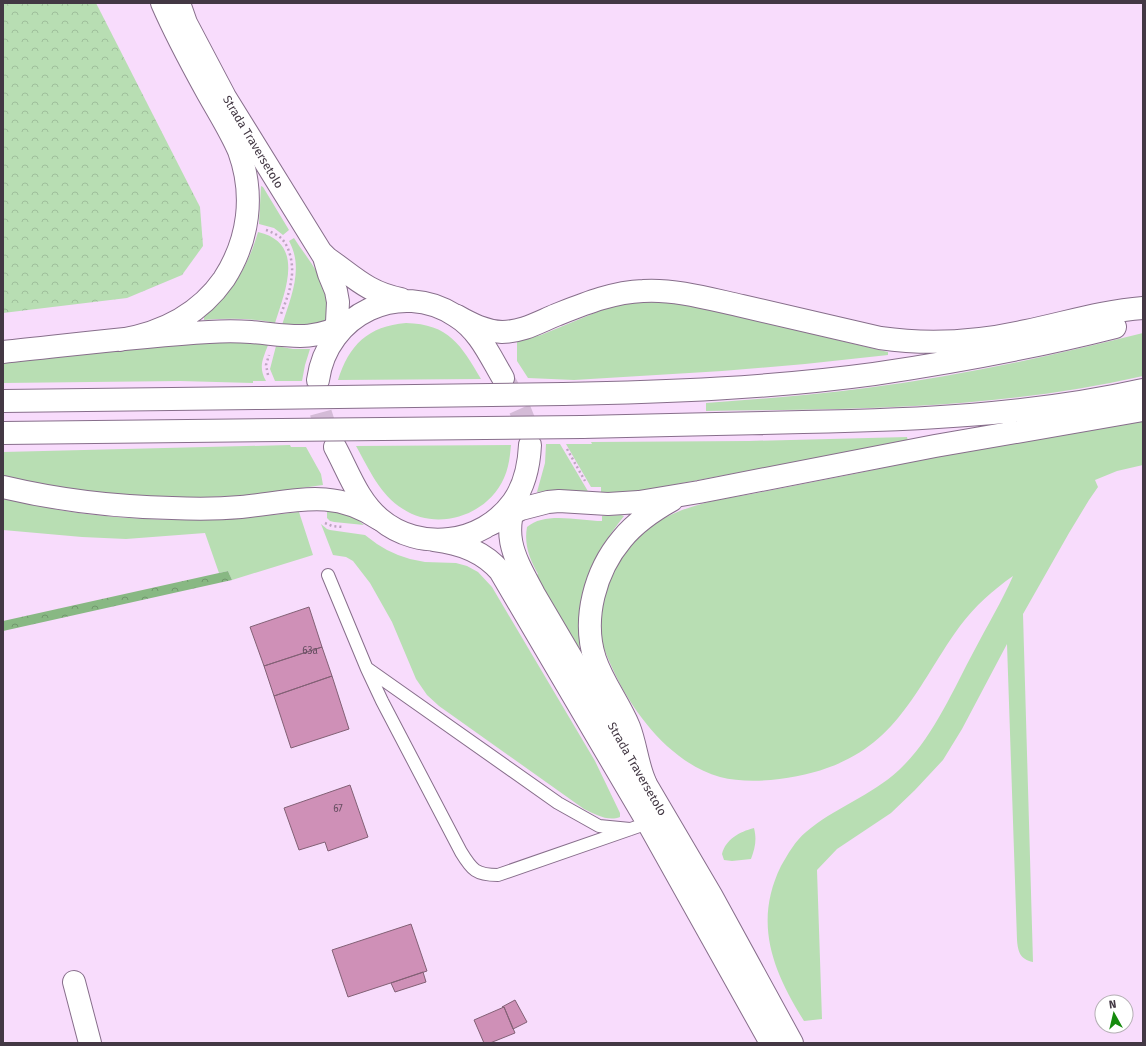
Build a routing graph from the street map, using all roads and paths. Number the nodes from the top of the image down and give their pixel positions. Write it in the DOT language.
graph roads {
  1 [pos="162,3"];
  2 [pos="167,3"];
  3 [pos="179,3"];
  4 [pos="190,29"];
  5 [pos="322,253"];
  6 [pos="416,301"];
  7 [pos="1143,308"];
  8 [pos="457,316"];
  9 [pos="1143,319"];
  10 [pos="338,332"];
  11 [pos="120,340"];
  12 [pos="3,352"];
  13 [pos="503,378"];
  14 [pos="318,380"];
  15 [pos="1143,390"];
  16 [pos="3,401"];
  17 [pos="1143,410"];
  18 [pos="3,433"];
  19 [pos="530,445"];
  20 [pos="335,447"];
  21 [pos="3,487"];
  22 [pos="520,490"];
  23 [pos="699,492"];
  24 [pos="324,499"];
  25 [pos="512,513"];
  26 [pos="379,519"];
  27 [pos="491,524"];
  28 [pos="346,528"];
  29 [pos="434,540"];
  30 [pos="328,575"];
  31 [pos="368,669"];
  32 [pos="645,782"];
  33 [pos="640,827"];
  34 [pos="74,982"];
  35 [pos="90,1043"];
  36 [pos="771,1043"];
  37 [pos="792,1043"];
  1 -- 11 [label="main road"];
  2 -- 4 [label="main road, Strada Traversetolo"];
  3 -- 4 [label="main road, Strada Traversetolo"];
  4 -- 5 [label="main road, Strada Traversetolo"];
  5 -- 6 [label="main road"];
  5 -- 10 [label="main road"];
  6 -- 8 [label="main road"];
  6 -- 10 [label="main road"];
  7 -- 8 [label="main road"];
  8 -- 13 [label="main road"];
  9 -- 16 [label="main road, bridge"];
  10 -- 11 [label="main road"];
  10 -- 14 [label="main road"];
  11 -- 12 [label="main road"];
  15 -- 18 [label="main road, bridge"];
  17 -- 23 [label="main road"];
  19 -- 22 [label="main road, Strada Traversetolo"];
  20 -- 26 [label="main road, Strada Traversetolo"];
  21 -- 24 [label="main road"];
  22 -- 25 [label="main road, Strada Traversetolo"];
  22 -- 27 [label="main road, Strada Traversetolo"];
  23 -- 25 [label="main road"];
  23 -- 32 [label="main road"];
  24 -- 26 [label="main road"];
  24 -- 28 [label="path"];
  25 -- 27 [label="main road"];
  25 -- 32 [label="main road, Strada Traversetolo"];
  26 -- 29 [label="main road, Strada Traversetolo"];
  27 -- 29 [label="main road, Strada Traversetolo"];
  29 -- 33 [label="main road, Strada Traversetolo"];
  30 -- 31 [label="lane"];
  31 -- 33 [label="lane"];
  31 -- 33 [label="lane"];
  32 -- 37 [label="main road, Strada Traversetolo"];
  33 -- 36 [label="main road, Strada Traversetolo"];
  34 -- 35 [label="main road"];
}
